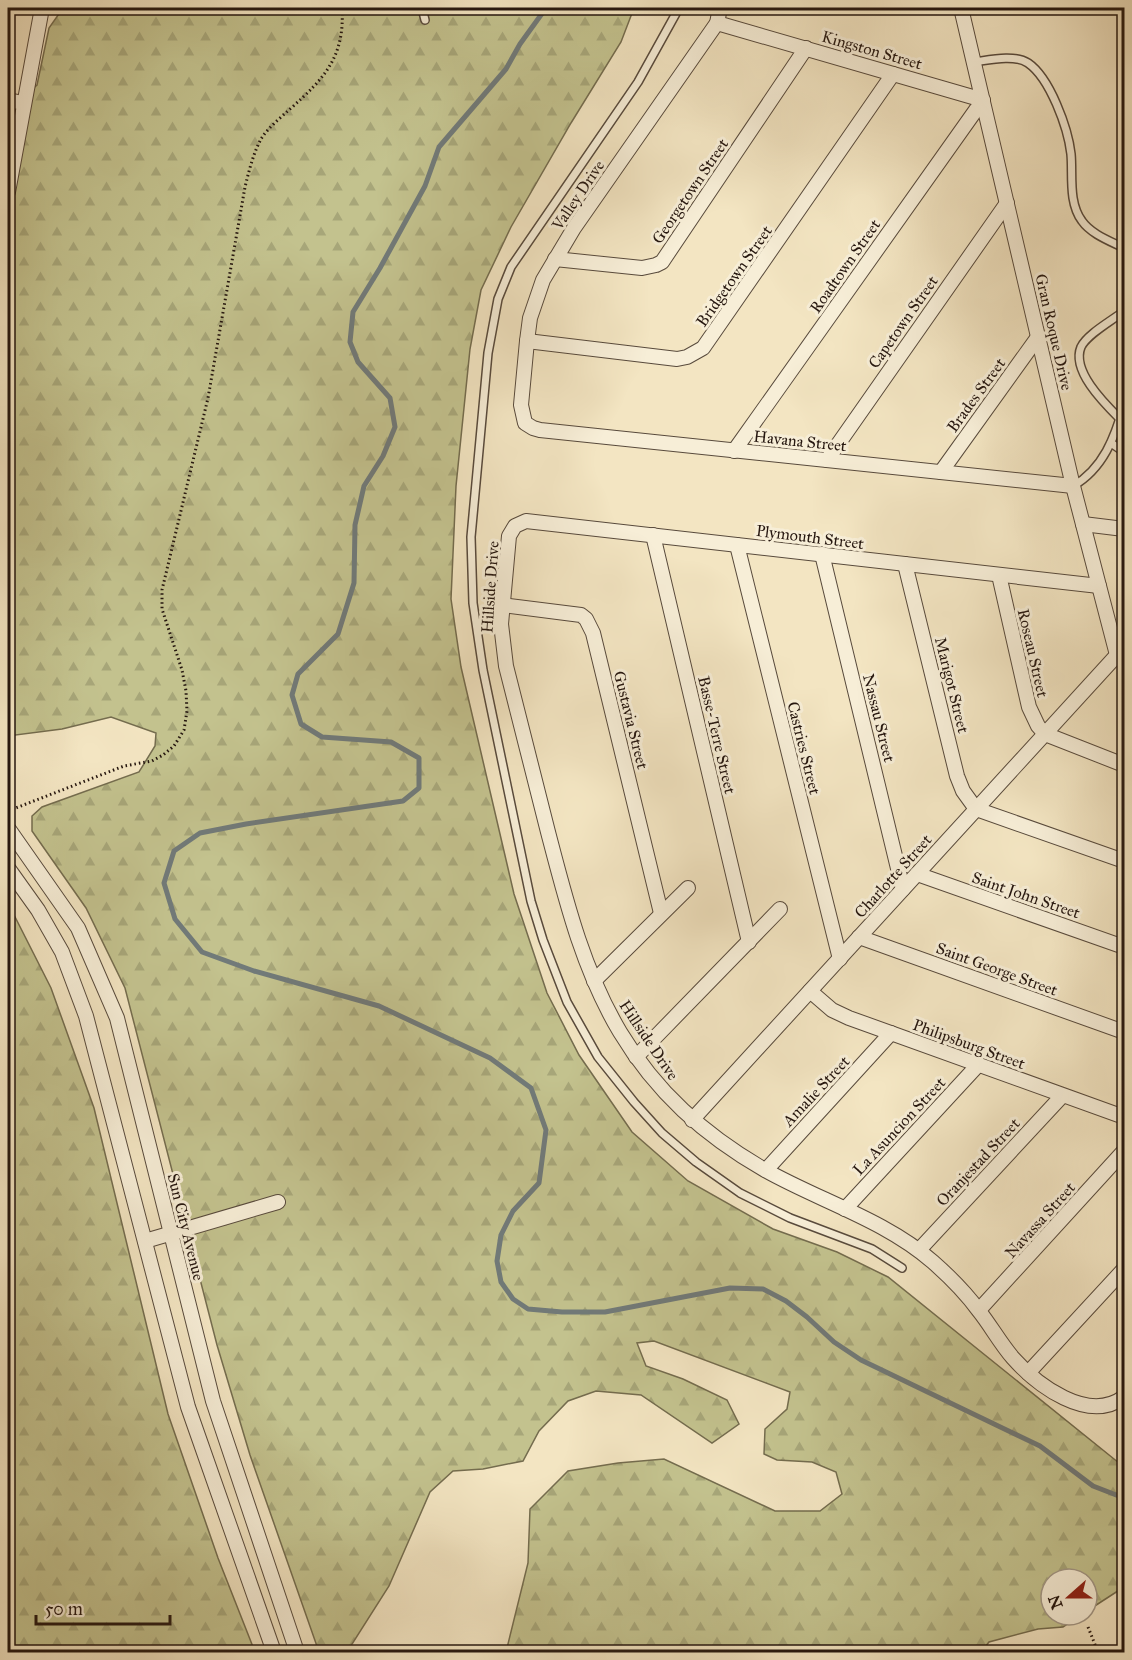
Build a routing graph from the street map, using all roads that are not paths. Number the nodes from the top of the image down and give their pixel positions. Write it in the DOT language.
graph roads {
  1 [pos="42,8"];
  2 [pos="422,8"];
  3 [pos="679,8"];
  4 [pos="720,8"];
  5 [pos="961,8"];
  6 [pos="425,20"];
  7 [pos="717,23"];
  8 [pos="806,48"];
  9 [pos="974,62"];
  10 [pos="893,74"];
  11 [pos="8,100"];
  12 [pos="983,100"];
  13 [pos="23,103"];
  14 [pos="8,192"];
  15 [pos="1007,203"];
  16 [pos="1125,248"];
  17 [pos="555,259"];
  18 [pos="1125,311"];
  19 [pos="1038,337"];
  20 [pos="527,341"];
  21 [pos="1125,405"];
  22 [pos="1120,419"];
  23 [pos="525,423"];
  24 [pos="1111,443"];
  25 [pos="734,451"];
  26 [pos="1125,452"];
  27 [pos="827,460"];
  28 [pos="941,472"];
  29 [pos="1073,486"];
  30 [pos="518,523"];
  31 [pos="1083,524"];
  32 [pos="1125,529"];
  33 [pos="653,535"];
  34 [pos="737,545"];
  35 [pos="822,555"];
  36 [pos="905,564"];
  37 [pos="999,575"];
  38 [pos="1099,586"];
  39 [pos="502,605"];
  40 [pos="1121,656"];
  41 [pos="1045,734"];
  42 [pos="1125,765"];
  43 [pos="976,809"];
  44 [pos="8,828"];
  45 [pos="1125,861"];
  46 [pos="8,868"];
  47 [pos="917,874"];
  48 [pos="688,888"];
  49 [pos="903,889"];
  50 [pos="780,909"];
  51 [pos="661,914"];
  52 [pos="859,937"];
  53 [pos="749,942"];
  54 [pos="1125,947"];
  55 [pos="840,959"];
  56 [pos="594,981"];
  57 [pos="810,991"];
  58 [pos="1125,1032"];
  59 [pos="891,1033"];
  60 [pos="636,1056"];
  61 [pos="978,1065"];
  62 [pos="1062,1096"];
  63 [pos="1125,1117"];
  64 [pos="692,1120"];
  65 [pos="1125,1151"];
  66 [pos="766,1170"];
  67 [pos="278,1202"];
  68 [pos="845,1209"];
  69 [pos="171,1233"];
  70 [pos="145,1241"];
  71 [pos="919,1250"];
  72 [pos="902,1268"];
  73 [pos="1125,1269"];
  74 [pos="979,1310"];
  75 [pos="1028,1373"];
  76 [pos="1125,1397"];
  77 [pos="274,1653"];
  78 [pos="297,1653"];
  1 -- 13 [label="street"];
  2 -- 6 [label="lane"];
  3 -- 72 [label="lane"];
  4 -- 7 [label="street, Valley Drive"];
  5 -- 9 [label="street, Gran Roque Drive"];
  7 -- 8 [label="street, Kingston Street"];
  7 -- 17 [label="street, Valley Drive"];
  8 -- 10 [label="street, Kingston Street"];
  8 -- 17 [label="street, Georgetown Street"];
  9 -- 12 [label="street, Gran Roque Drive"];
  9 -- 16 [label="lane"];
  10 -- 12 [label="street, Kingston Street"];
  10 -- 20 [label="street, Bridgetown Street"];
  11 -- 13 [label="street"];
  12 -- 15 [label="street, Gran Roque Drive"];
  12 -- 25 [label="street, Roadtown Street"];
  13 -- 14 [label="street"];
  15 -- 19 [label="street, Gran Roque Drive"];
  15 -- 27 [label="street, Capetown Street"];
  17 -- 20 [label="street, Valley Drive"];
  18 -- 22 [label="lane"];
  19 -- 28 [label="street, Brades Street"];
  19 -- 29 [label="street, Gran Roque Drive"];
  20 -- 23 [label="street, Valley Drive"];
  21 -- 22 [label="lane"];
  22 -- 24 [label="lane"];
  23 -- 25 [label="street, Havana Street"];
  24 -- 26 [label="lane"];
  24 -- 29 [label="lane"];
  25 -- 27 [label="street, Havana Street"];
  27 -- 28 [label="street, Havana Street"];
  28 -- 29 [label="street, Havana Street"];
  29 -- 31 [label="street, Gran Roque Drive"];
  30 -- 33 [label="street, Plymouth Street"];
  30 -- 39 [label="street, Hillside Drive"];
  31 -- 32 [label="street"];
  31 -- 38 [label="street, Gran Roque Drive"];
  33 -- 34 [label="street, Plymouth Street"];
  33 -- 53 [label="street, Basse-Terre Street"];
  34 -- 35 [label="street, Plymouth Street"];
  34 -- 55 [label="street, Castries Street"];
  35 -- 36 [label="street, Plymouth Street"];
  35 -- 49 [label="street, Nassau Street"];
  36 -- 37 [label="street, Plymouth Street"];
  36 -- 43 [label="street, Marigot Street"];
  37 -- 38 [label="street, Plymouth Street"];
  37 -- 41 [label="street, Roseau Street"];
  38 -- 40 [label="street, Gran Roque Drive"];
  39 -- 51 [label="street, Gustavia Street"];
  39 -- 56 [label="street, Hillside Drive"];
  40 -- 41 [label="street, Charlotte Street"];
  41 -- 42 [label="street"];
  41 -- 43 [label="street, Charlotte Street"];
  43 -- 45 [label="street"];
  43 -- 47 [label="street, Charlotte Street"];
  44 -- 69 [label="street, Sun City Avenue"];
  46 -- 70 [label="street"];
  47 -- 49 [label="street, Charlotte Street"];
  47 -- 54 [label="street, Saint John Street"];
  48 -- 51 [label="street"];
  49 -- 52 [label="street, Charlotte Street"];
  50 -- 53 [label="street"];
  51 -- 56 [label="street"];
  52 -- 55 [label="street, Charlotte Street"];
  52 -- 58 [label="street, Saint George Street"];
  53 -- 60 [label="street"];
  55 -- 57 [label="street, Charlotte Street"];
  56 -- 60 [label="street, Hillside Drive"];
  57 -- 59 [label="street, Philipsburg Street"];
  57 -- 64 [label="street, Charlotte Street"];
  59 -- 61 [label="street, Philipsburg Street"];
  59 -- 66 [label="street, Amalie Street"];
  60 -- 64 [label="street, Hillside Drive"];
  61 -- 62 [label="street, Philipsburg Street"];
  61 -- 68 [label="street, La Asuncion Street"];
  62 -- 63 [label="street, Philipsburg Street"];
  62 -- 71 [label="street, Oranjestad Street"];
  64 -- 66 [label="street, Hillside Drive"];
  65 -- 74 [label="street, Navassa Street"];
  66 -- 68 [label="street, Hillside Drive"];
  67 -- 69 [label="street"];
  68 -- 71 [label="street, Hillside Drive"];
  69 -- 70 [label="street"];
  69 -- 78 [label="street, Sun City Avenue"];
  70 -- 77 [label="street"];
  71 -- 74 [label="street, Hillside Drive"];
  73 -- 75 [label="street"];
  74 -- 75 [label="street, Hillside Drive"];
  75 -- 76 [label="street, Hillside Drive"];
}
